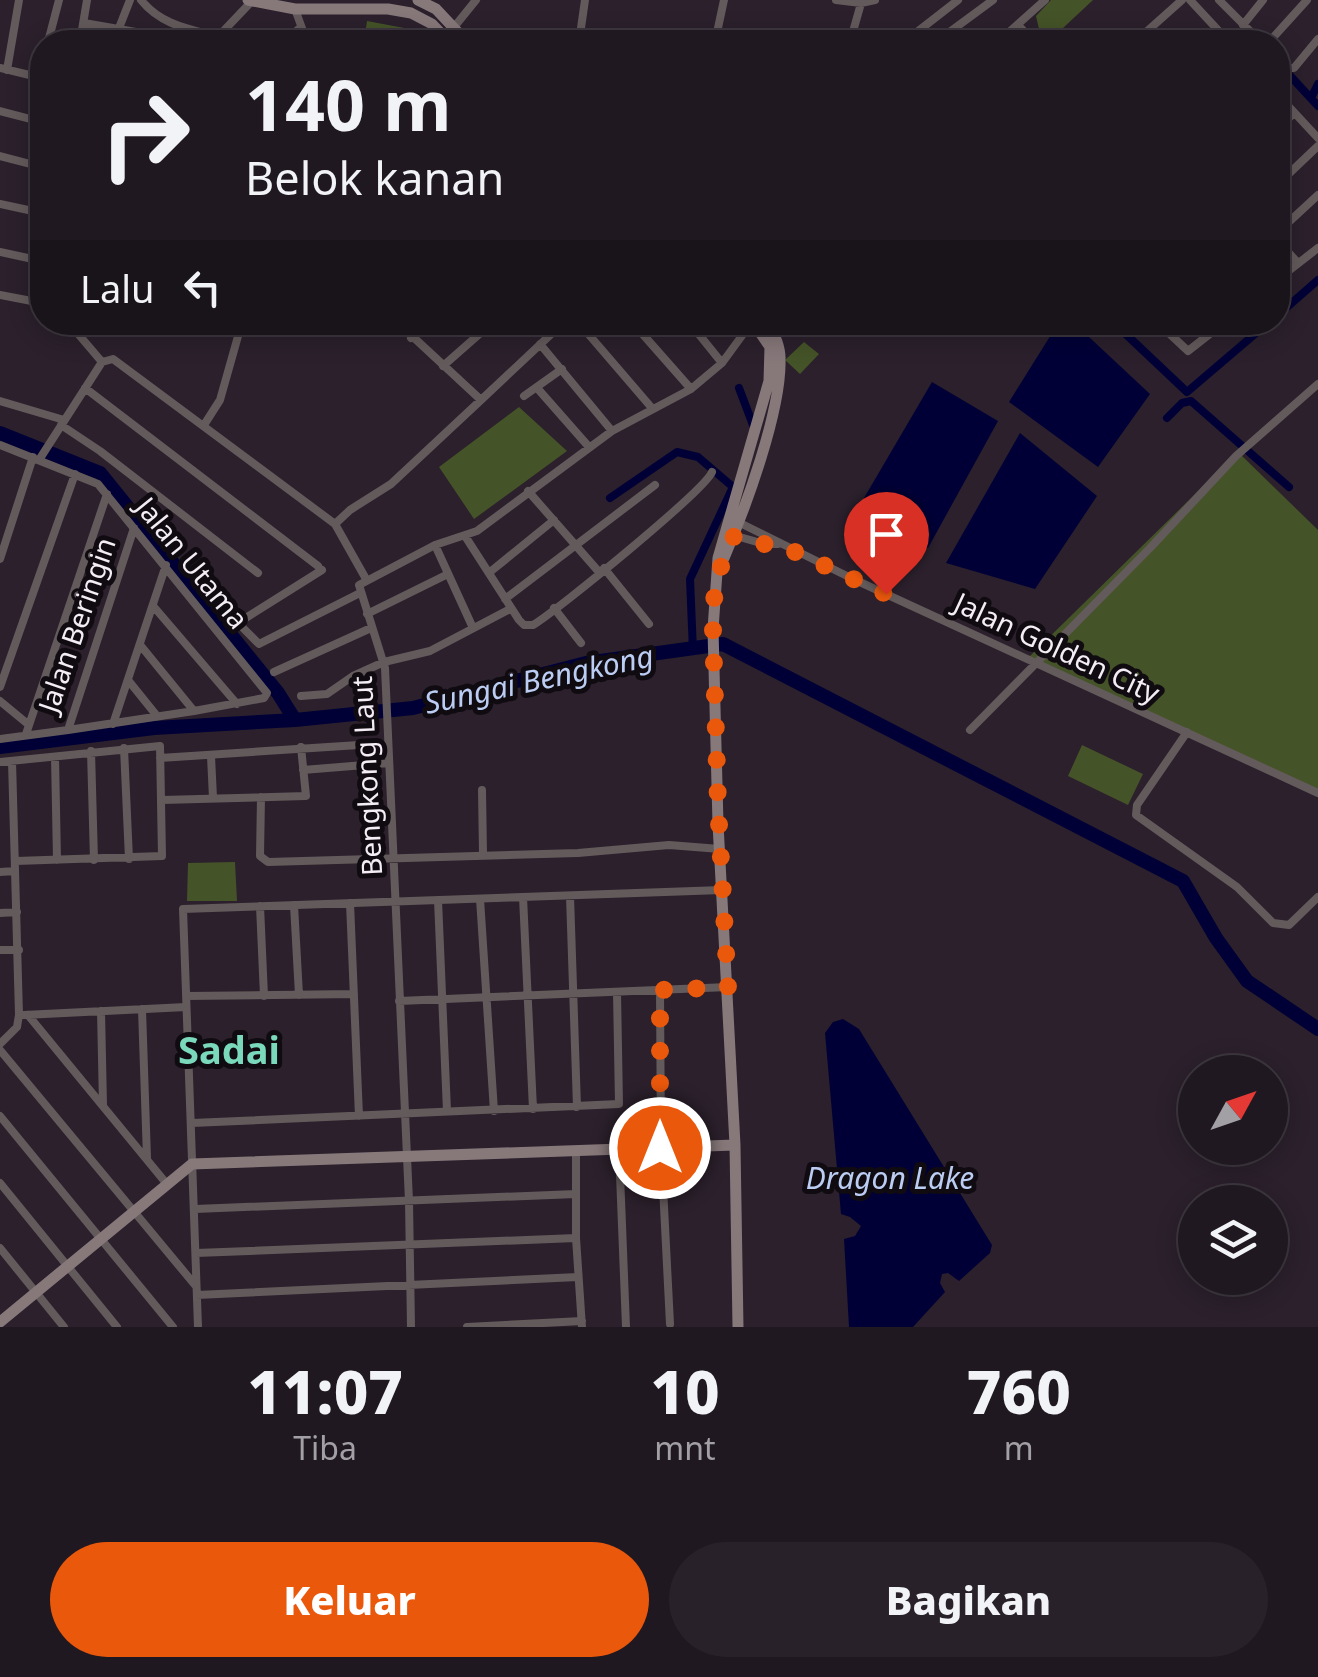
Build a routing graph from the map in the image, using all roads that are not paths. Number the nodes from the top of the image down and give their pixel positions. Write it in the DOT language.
graph roads {
  1 [pos="19,0"];
  2 [pos="58,0"];
  3 [pos="87,0"];
  4 [pos="130,0"];
  5 [pos="141,0"];
  6 [pos="419,0"];
  7 [pos="476,0"];
  8 [pos="586,0"];
  9 [pos="724,0"];
  10 [pos="836,0"];
  11 [pos="875,0"];
  12 [pos="958,0"];
  13 [pos="993,0"];
  14 [pos="1182,0"];
  15 [pos="1190,0"];
  16 [pos="1219,0"];
  17 [pos="1263,0"];
  18 [pos="1307,0"];
  19 [pos="250,1"];
  20 [pos="1042,1"];
  21 [pos="861,2"];
  22 [pos="388,4"];
  23 [pos="295,9"];
  24 [pos="84,24"];
  25 [pos="1243,24"];
  26 [pos="302,26"];
  27 [pos="455,26"];
  28 [pos="1019,26"];
  29 [pos="119,28"];
  30 [pos="51,30"];
  31 [pos="83,30"];
  32 [pos="124,30"];
  33 [pos="190,30"];
  34 [pos="225,30"];
  35 [pos="297,30"];
  36 [pos="303,30"];
  37 [pos="436,30"];
  38 [pos="458,30"];
  39 [pos="582,30"];
  40 [pos="718,30"];
  41 [pos="853,30"];
  42 [pos="920,30"];
  43 [pos="952,30"];
  44 [pos="1014,30"];
  45 [pos="1023,30"];
  46 [pos="1148,30"];
  47 [pos="1218,30"];
  48 [pos="1249,30"];
  49 [pos="1279,30"];
  50 [pos="1318,39"];
  51 [pos="1290,68"];
  52 [pos="3,69"];
  53 [pos="30,75"];
  54 [pos="1290,108"];
  55 [pos="0,111"];
  56 [pos="1294,113"];
  57 [pos="1290,117"];
  58 [pos="30,119"];
  59 [pos="1318,138"];
  60 [pos="1318,146"];
  61 [pos="0,156"];
  62 [pos="30,164"];
  63 [pos="1290,173"];
  64 [pos="1318,195"];
  65 [pos="0,204"];
  66 [pos="30,210"];
  67 [pos="1290,221"];
  68 [pos="1318,248"];
  69 [pos="0,252"];
  70 [pos="1290,255"];
  71 [pos="30,258"];
  72 [pos="1298,264"];
  73 [pos="1290,270"];
  74 [pos="0,295"];
  75 [pos="30,301"];
  76 [pos="79,335"];
  77 [pos="238,335"];
  78 [pos="408,335"];
  79 [pos="414,335"];
  80 [pos="478,335"];
  81 [pos="550,335"];
  82 [pos="589,335"];
  83 [pos="643,335"];
  84 [pos="700,335"];
  85 [pos="743,335"];
  86 [pos="762,335"];
  87 [pos="772,335"];
  88 [pos="1172,335"];
  89 [pos="1208,335"];
  90 [pos="411,338"];
  91 [pos="540,344"];
  92 [pos="102,362"];
  93 [pos="722,362"];
  94 [pos="443,366"];
  95 [pos="562,369"];
  96 [pos="1318,384"];
  97 [pos="85,388"];
  98 [pos="538,389"];
  99 [pos="690,389"];
  100 [pos="524,396"];
  101 [pos="480,400"];
  102 [pos="0,401"];
  103 [pos="652,408"];
  104 [pos="62,423"];
  105 [pos="204,425"];
  106 [pos="612,431"];
  107 [pos="0,444"];
  108 [pos="589,447"];
  109 [pos="38,457"];
  110 [pos="712,472"];
  111 [pos="75,474"];
  112 [pos="654,485"];
  113 [pos="528,491"];
  114 [pos="106,494"];
  115 [pos="554,520"];
  116 [pos="335,524"];
  117 [pos="134,528"];
  118 [pos="732,528"];
  119 [pos="464,536"];
  120 [pos="435,545"];
  121 [pos="577,546"];
  122 [pos="0,560"];
  123 [pos="166,565"];
  124 [pos="602,570"];
  125 [pos="490,572"];
  126 [pos="258,573"];
  127 [pos="448,574"];
  128 [pos="366,579"];
  129 [pos="360,593"];
  130 [pos="504,598"];
  131 [pos="154,607"];
  132 [pos="554,608"];
  133 [pos="510,609"];
  134 [pos="367,614"];
  135 [pos="649,624"];
  136 [pos="372,628"];
  137 [pos="473,628"];
  138 [pos="581,643"];
  139 [pos="140,646"];
  140 [pos="384,662"];
  141 [pos="1036,663"];
  142 [pos="274,672"];
  143 [pos="128,680"];
  144 [pos="0,687"];
  145 [pos="301,696"];
  146 [pos="0,702"];
  147 [pos="238,704"];
  148 [pos="194,711"];
  149 [pos="157,716"];
  150 [pos="113,724"];
  151 [pos="28,729"];
  152 [pos="68,730"];
  153 [pos="970,730"];
  154 [pos="1187,732"];
  155 [pos="0,738"];
  156 [pos="301,747"];
  157 [pos="124,748"];
  158 [pos="90,750"];
  159 [pos="211,756"];
  160 [pos="55,757"];
  161 [pos="160,758"];
  162 [pos="12,761"];
  163 [pos="0,762"];
  164 [pos="377,762"];
  165 [pos="389,763"];
  166 [pos="303,770"];
  167 [pos="482,790"];
  168 [pos="1318,792"];
  169 [pos="260,797"];
  170 [pos="213,798"];
  171 [pos="162,800"];
  172 [pos="14,809"];
  173 [pos="0,810"];
  174 [pos="720,849"];
  175 [pos="0,850"];
  176 [pos="15,850"];
  177 [pos="482,854"];
  178 [pos="392,858"];
  179 [pos="129,859"];
  180 [pos="16,860"];
  181 [pos="56,860"];
  182 [pos="94,860"];
  183 [pos="15,871"];
  184 [pos="0,872"];
  185 [pos="722,890"];
  186 [pos="570,896"];
  187 [pos="523,897"];
  188 [pos="1318,897"];
  189 [pos="480,898"];
  190 [pos="438,900"];
  191 [pos="395,901"];
  192 [pos="350,903"];
  193 [pos="294,905"];
  194 [pos="260,906"];
  195 [pos="0,912"];
  196 [pos="16,912"];
  197 [pos="0,950"];
  198 [pos="18,950"];
  199 [pos="728,987"];
  200 [pos="660,990"];
  201 [pos="617,992"];
  202 [pos="354,994"];
  203 [pos="572,994"];
  204 [pos="299,995"];
  205 [pos="186,996"];
  206 [pos="264,996"];
  207 [pos="528,996"];
  208 [pos="488,1000"];
  209 [pos="399,1001"];
  210 [pos="444,1001"];
  211 [pos="186,1007"];
  212 [pos="142,1008"];
  213 [pos="101,1010"];
  214 [pos="24,1015"];
  215 [pos="0,1047"];
  216 [pos="102,1105"];
  217 [pos="576,1108"];
  218 [pos="534,1109"];
  219 [pos="447,1111"];
  220 [pos="494,1111"];
  221 [pos="404,1113"];
  222 [pos="0,1116"];
  223 [pos="359,1116"];
  224 [pos="192,1123"];
  225 [pos="735,1146"];
  226 [pos="660,1148"];
  227 [pos="619,1149"];
  228 [pos="576,1151"];
  229 [pos="147,1158"];
  230 [pos="408,1158"];
  231 [pos="192,1164"];
  232 [pos="0,1183"];
  233 [pos="166,1183"];
  234 [pos="576,1194"];
  235 [pos="409,1201"];
  236 [pos="134,1210"];
  237 [pos="195,1210"];
  238 [pos="576,1238"];
  239 [pos="101,1239"];
  240 [pos="408,1244"];
  241 [pos="0,1248"];
  242 [pos="196,1253"];
  243 [pos="68,1266"];
  244 [pos="578,1278"];
  245 [pos="408,1287"];
  246 [pos="199,1292"];
  247 [pos="36,1293"];
  248 [pos="3,1321"];
  249 [pos="582,1324"];
  250 [pos="670,1324"];
  251 [pos="64,1327"];
  252 [pos="118,1327"];
  253 [pos="174,1327"];
  254 [pos="198,1327"];
  255 [pos="410,1327"];
  256 [pos="466,1327"];
  257 [pos="626,1327"];
  258 [pos="738,1327"];
  1 -- 52 [label="street"];
  2 -- 30 [label="street"];
  3 -- 24 [label="street"];
  4 -- 29 [label="street"];
  5 -- 33 [label="street"];
  6 -- 27 [label="main road"];
  7 -- 27 [label="street"];
  8 -- 39 [label="street"];
  9 -- 40 [label="street"];
  10 -- 21 [label="street"];
  11 -- 21 [label="street"];
  12 -- 42 [label="street"];
  13 -- 43 [label="street"];
  14 -- 46 [label="street"];
  15 -- 47 [label="street"];
  16 -- 25 [label="street"];
  17 -- 25 [label="street"];
  18 -- 49 [label="street"];
  19 -- 23 [label="main road"];
  19 -- 34 [label="street"];
  20 -- 28 [label="street"];
  21 -- 41 [label="street"];
  22 -- 23 [label="main road"];
  22 -- 37 [label="main road"];
  23 -- 26 [label="street"];
  24 -- 29 [label="street"];
  24 -- 31 [label="street"];
  25 -- 48 [label="street"];
  26 -- 35 [label="street"];
  26 -- 36 [label="street"];
  27 -- 38 [label="main road"];
  28 -- 44 [label="street"];
  28 -- 45 [label="street"];
  29 -- 32 [label="street"];
  50 -- 51 [label="street"];
  52 -- 53 [label="street"];
  54 -- 56 [label="street"];
  55 -- 58 [label="street"];
  56 -- 57 [label="street"];
  56 -- 59 [label="street"];
  60 -- 63 [label="street"];
  61 -- 62 [label="street"];
  64 -- 67 [label="street"];
  65 -- 66 [label="street"];
  68 -- 72 [label="street"];
  69 -- 71 [label="street"];
  70 -- 72 [label="street"];
  72 -- 73 [label="street"];
  74 -- 75 [label="street"];
  76 -- 92 [label="street"];
  77 -- 105 [label="street"];
  78 -- 90 [label="street"];
  79 -- 90 [label="street"];
  80 -- 94 [label="street"];
  81 -- 91 [label="street"];
  82 -- 103 [label="street"];
  83 -- 99 [label="street"];
  84 -- 93 [label="street"];
  85 -- 93 [label="street"];
  86 -- 118 [label="main road"];
  87 -- 118 [label="main road"];
  88 -- 89 [label="street"];
  90 -- 94 [label="street"];
  91 -- 95 [label="street"];
  91 -- 101 [label="street"];
  92 -- 97 [label="street"];
  92 -- 105 [label="street"];
  93 -- 99 [label="street"];
  94 -- 101 [label="street"];
  95 -- 98 [label="street"];
  95 -- 106 [label="street"];
  96 -- 141 [label="street"];
  97 -- 104 [label="street"];
  97 -- 129 [label="street"];
  98 -- 100 [label="street"];
  98 -- 108 [label="street"];
  99 -- 103 [label="street"];
  101 -- 116 [label="street"];
  102 -- 104 [label="street"];
  103 -- 106 [label="street"];
  104 -- 109 [label="street"];
  104 -- 126 [label="street"];
  105 -- 116 [label="street"];
  106 -- 108 [label="street"];
  107 -- 109 [label="street, Jalan Utama"];
  108 -- 113 [label="street"];
  109 -- 111 [label="street, Jalan Utama"];
  109 -- 122 [label="street"];
  110 -- 124 [label="street"];
  111 -- 114 [label="street, Jalan Utama"];
  111 -- 144 [label="street"];
  112 -- 121 [label="street"];
  113 -- 115 [label="street"];
  113 -- 119 [label="street"];
  114 -- 117 [label="street, Jalan Utama"];
  114 -- 151 [label="street"];
  115 -- 121 [label="street"];
  115 -- 125 [label="street"];
  116 -- 128 [label="street"];
  117 -- 123 [label="street, Jalan Utama"];
  117 -- 152 [label="street, Jalan Beringin"];
  118 -- 141 [label="street, Jalan Golden City"];
  118 -- 174 [label="main road"];
  119 -- 120 [label="street"];
  119 -- 125 [label="street"];
  120 -- 127 [label="street"];
  120 -- 128 [label="street"];
  121 -- 124 [label="street"];
  121 -- 130 [label="street"];
  123 -- 131 [label="street"];
  123 -- 147 [label="street, Jalan Utama"];
  124 -- 132 [label="street"];
  124 -- 135 [label="street"];
  125 -- 130 [label="street"];
  127 -- 134 [label="street"];
  127 -- 137 [label="street"];
  128 -- 129 [label="street"];
  129 -- 134 [label="street, Bengkong Laut"];
  130 -- 133 [label="street"];
  131 -- 139 [label="street"];
  131 -- 147 [label="street"];
  132 -- 133 [label="street"];
  132 -- 138 [label="street"];
  133 -- 137 [label="street"];
  134 -- 136 [label="street, Bengkong Laut"];
  136 -- 140 [label="street, Bengkong Laut"];
  136 -- 142 [label="street"];
  137 -- 140 [label="street"];
  139 -- 143 [label="street"];
  139 -- 148 [label="street"];
  140 -- 145 [label="street"];
  140 -- 165 [label="street, Bengkong Laut"];
  141 -- 153 [label="street"];
  141 -- 154 [label="street, Jalan Golden City"];
  143 -- 149 [label="street"];
  143 -- 150 [label="street"];
  146 -- 151 [label="street"];
  147 -- 148 [label="street"];
  148 -- 149 [label="street"];
  149 -- 150 [label="street"];
  150 -- 152 [label="street"];
  151 -- 152 [label="street, Jalan Beringin"];
  151 -- 155 [label="street, Jalan Beringin"];
  154 -- 168 [label="street, Jalan Golden City"];
  154 -- 188 [label="street"];
  156 -- 159 [label="street"];
  156 -- 164 [label="street"];
  156 -- 166 [label="street"];
  157 -- 158 [label="street"];
  157 -- 161 [label="street"];
  157 -- 179 [label="street"];
  158 -- 160 [label="street"];
  158 -- 182 [label="street"];
  159 -- 161 [label="street"];
  159 -- 170 [label="street"];
  160 -- 162 [label="street"];
  160 -- 181 [label="street"];
  161 -- 171 [label="street"];
  162 -- 163 [label="street"];
  162 -- 172 [label="street"];
  164 -- 165 [label="street"];
  164 -- 166 [label="street"];
  165 -- 178 [label="street, Bengkong Laut"];
  166 -- 169 [label="street"];
  167 -- 177 [label="street"];
  169 -- 170 [label="street"];
  169 -- 178 [label="street"];
  170 -- 171 [label="street"];
  171 -- 179 [label="street"];
  172 -- 173 [label="street"];
  172 -- 176 [label="street"];
  174 -- 177 [label="street"];
  174 -- 185 [label="main road"];
  175 -- 176 [label="street"];
  176 -- 180 [label="street"];
  177 -- 178 [label="street"];
  178 -- 191 [label="street, Bengkong Laut"];
  179 -- 182 [label="street"];
  180 -- 181 [label="street"];
  180 -- 183 [label="street"];
  181 -- 182 [label="street"];
  183 -- 184 [label="street"];
  183 -- 196 [label="street"];
  185 -- 186 [label="street"];
  185 -- 199 [label="main road"];
  186 -- 187 [label="street"];
  186 -- 203 [label="street"];
  187 -- 189 [label="street"];
  187 -- 207 [label="street"];
  189 -- 190 [label="street"];
  189 -- 208 [label="street"];
  190 -- 191 [label="street"];
  190 -- 210 [label="street"];
  191 -- 192 [label="street"];
  191 -- 209 [label="street, Bengkong Laut"];
  192 -- 193 [label="street"];
  192 -- 202 [label="street"];
  193 -- 194 [label="street"];
  193 -- 204 [label="street"];
  194 -- 205 [label="street"];
  194 -- 206 [label="street"];
  195 -- 196 [label="street"];
  196 -- 198 [label="street"];
  197 -- 198 [label="street"];
  198 -- 214 [label="street"];
  199 -- 200 [label="street"];
  199 -- 225 [label="main road"];
  200 -- 201 [label="street"];
  200 -- 226 [label="street"];
  201 -- 203 [label="street"];
  201 -- 217 [label="street"];
  202 -- 204 [label="street"];
  202 -- 223 [label="street"];
  203 -- 207 [label="street"];
  203 -- 217 [label="street"];
  204 -- 206 [label="street"];
  205 -- 206 [label="street"];
  205 -- 211 [label="street"];
  207 -- 208 [label="street"];
  207 -- 218 [label="street"];
  208 -- 210 [label="street"];
  208 -- 220 [label="street"];
  209 -- 210 [label="street"];
  209 -- 221 [label="street, Bengkong Laut"];
  210 -- 219 [label="street"];
  211 -- 212 [label="street"];
  211 -- 224 [label="street"];
  212 -- 213 [label="street"];
  212 -- 229 [label="street"];
  213 -- 214 [label="street"];
  213 -- 216 [label="street"];
  214 -- 215 [label="street"];
  214 -- 216 [label="street"];
  215 -- 236 [label="street"];
  216 -- 229 [label="street"];
  217 -- 218 [label="street"];
  218 -- 220 [label="street"];
  219 -- 220 [label="street"];
  219 -- 221 [label="street"];
  221 -- 223 [label="street"];
  221 -- 230 [label="street, Bengkong Laut"];
  222 -- 239 [label="street"];
  223 -- 224 [label="street"];
  224 -- 231 [label="street"];
  225 -- 226 [label="main road"];
  225 -- 258 [label="main road"];
  226 -- 227 [label="main road"];
  226 -- 250 [label="street"];
  227 -- 228 [label="main road"];
  227 -- 257 [label="street"];
  228 -- 230 [label="main road"];
  228 -- 234 [label="street"];
  229 -- 233 [label="street"];
  230 -- 231 [label="main road"];
  230 -- 235 [label="street, Bengkong Laut"];
  231 -- 233 [label="main road"];
  231 -- 237 [label="street"];
  232 -- 243 [label="street"];
  233 -- 236 [label="main road"];
  234 -- 235 [label="street"];
  234 -- 238 [label="street"];
  235 -- 237 [label="street"];
  235 -- 240 [label="street, Bengkong Laut"];
  236 -- 239 [label="main road"];
  236 -- 246 [label="street"];
  237 -- 242 [label="street"];
  238 -- 240 [label="street"];
  238 -- 244 [label="street"];
  239 -- 243 [label="main road"];
  239 -- 253 [label="street"];
  240 -- 242 [label="street"];
  240 -- 245 [label="street, Bengkong Laut"];
  241 -- 247 [label="street"];
  242 -- 246 [label="street"];
  243 -- 247 [label="main road"];
  243 -- 252 [label="street"];
  244 -- 245 [label="street"];
  244 -- 249 [label="street"];
  245 -- 246 [label="street"];
  245 -- 255 [label="street, Bengkong Laut"];
  246 -- 254 [label="street"];
  247 -- 248 [label="main road"];
  247 -- 251 [label="street"];
  249 -- 256 [label="street"];
}
